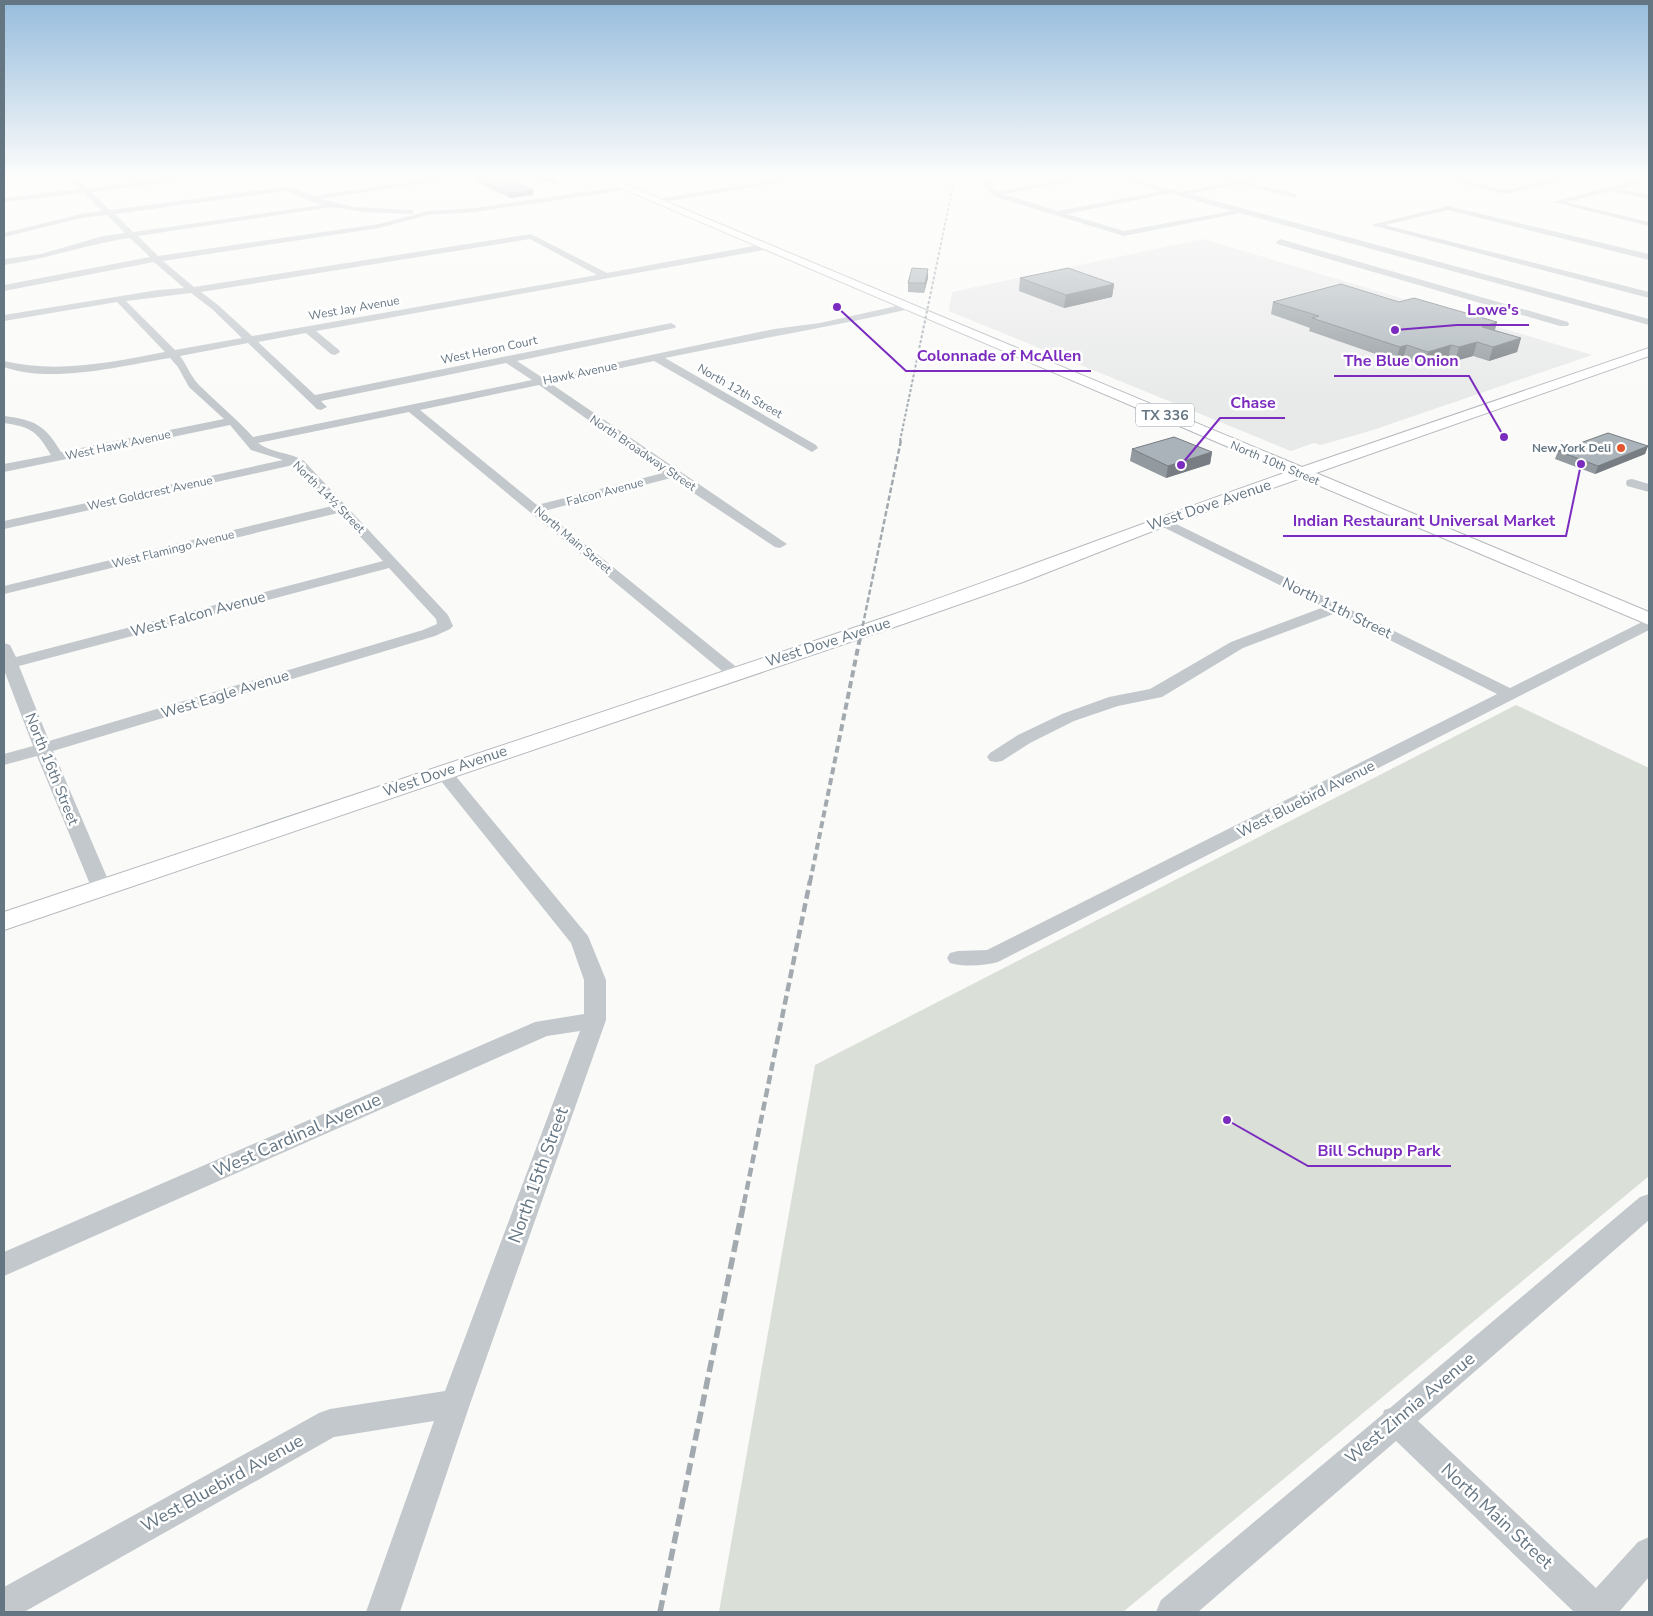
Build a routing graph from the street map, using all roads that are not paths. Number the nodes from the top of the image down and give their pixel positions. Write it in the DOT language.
graph roads {
  1 [pos="58,251"];
  2 [pos="150,251"];
  3 [pos="209,251"];
  4 [pos="435,251"];
  5 [pos="560,251"];
  6 [pos="740,251"];
  7 [pos="775,251"];
  8 [pos="1313,251"];
  9 [pos="1365,251"];
  10 [pos="1478,251"];
  11 [pos="1626,251"];
  12 [pos="1496,256"];
  13 [pos="1649,257"];
  14 [pos="158,259"];
  15 [pos="1509,259"];
  16 [pos="4,262"];
  17 [pos="1475,265"];
  18 [pos="1436,275"];
  19 [pos="606,276"];
  20 [pos="4,288"];
  21 [pos="194,290"];
  22 [pos="1648,296"];
  23 [pos="119,299"];
  24 [pos="910,306"];
  25 [pos="4,318"];
  26 [pos="1649,322"];
  27 [pos="1564,324"];
  28 [pos="671,326"];
  29 [pos="308,329"];
  30 [pos="250,340"];
  31 [pos="335,352"];
  32 [pos="1649,352"];
  33 [pos="172,354"];
  34 [pos="655,357"];
  35 [pos="508,359"];
  36 [pos="4,364"];
  37 [pos="541,382"];
  38 [pos="313,399"];
  39 [pos="412,409"];
  40 [pos="4,420"];
  41 [pos="233,421"];
  42 [pos="336,422"];
  43 [pos="250,441"];
  44 [pos="812,448"];
  45 [pos="58,457"];
  46 [pos="296,460"];
  47 [pos="4,468"];
  48 [pos="673,474"];
  49 [pos="1300,474"];
  50 [pos="1632,483"];
  51 [pos="1649,488"];
  52 [pos="342,508"];
  53 [pos="536,510"];
  54 [pos="1162,521"];
  55 [pos="4,525"];
  56 [pos="780,544"];
  57 [pos="392,563"];
  58 [pos="4,590"];
  59 [pos="1337,608"];
  60 [pos="1649,620"];
  61 [pos="1649,624"];
  62 [pos="445,626"];
  63 [pos="6,659"];
  64 [pos="734,673"];
  65 [pos="1512,695"];
  66 [pos="43,749"];
  67 [pos="996,757"];
  68 [pos="4,760"];
  69 [pos="443,772"];
  70 [pos="102,889"];
  71 [pos="4,922"];
  72 [pos="958,958"];
  73 [pos="595,1020"];
  74 [pos="1649,1206"];
  75 [pos="4,1264"];
  76 [pos="455,1404"];
  77 [pos="1395,1420"];
  78 [pos="1649,1554"];
  79 [pos="4,1605"];
  80 [pos="383,1612"];
  81 [pos="1173,1612"];
  82 [pos="1597,1612"];
  1 -- 16 [label="street"];
  2 -- 14 [label="street"];
  3 -- 14 [label="street"];
  4 -- 21 [label="street"];
  5 -- 19 [label="street"];
  6 -- 19 [label="street, West Jay Avenue"];
  7 -- 24 [label="main road, North 10th Street / TX 336"];
  8 -- 18 [label="street"];
  9 -- 18 [label="street"];
  10 -- 12 [label="street"];
  11 -- 13 [label="street"];
  12 -- 15 [label="street"];
  12 -- 17 [label="street"];
  14 -- 20 [label="street"];
  14 -- 21 [label="street"];
  15 -- 17 [label="street"];
  15 -- 22 [label="street"];
  17 -- 18 [label="street"];
  17 -- 26 [label="street"];
  18 -- 27 [label="street"];
  19 -- 29 [label="street, West Jay Avenue"];
  21 -- 23 [label="street"];
  21 -- 30 [label="street"];
  23 -- 25 [label="street"];
  23 -- 33 [label="street, North 14½ Street"];
  24 -- 34 [label="street, Hawk Avenue"];
  24 -- 49 [label="main road, North 10th Street / TX 336"];
  28 -- 35 [label="street, West Heron Court"];
  29 -- 30 [label="street, West Jay Avenue"];
  29 -- 31 [label="street"];
  30 -- 33 [label="street, West Jay Avenue"];
  30 -- 38 [label="street"];
  32 -- 49 [label="main road, West Dove Avenue"];
  33 -- 36 [label="street, West Jay Avenue"];
  33 -- 41 [label="street, North 14½ Street"];
  34 -- 37 [label="street, Hawk Avenue"];
  34 -- 44 [label="street, North 12th Street"];
  35 -- 37 [label="street, North Broadway Street"];
  35 -- 38 [label="street, West Heron Court"];
  37 -- 39 [label="street, Hawk Avenue"];
  37 -- 48 [label="street, North Broadway Street"];
  38 -- 42 [label="street"];
  39 -- 42 [label="street, Hawk Avenue"];
  39 -- 53 [label="street, North Main Street"];
  40 -- 45 [label="street"];
  41 -- 43 [label="street, North 14½ Street"];
  41 -- 45 [label="street, West Hawk Avenue"];
  42 -- 43 [label="street, Hawk Avenue"];
  43 -- 46 [label="street, North 14½ Street"];
  45 -- 47 [label="street, West Hawk Avenue"];
  46 -- 52 [label="street, North 14½ Street"];
  46 -- 55 [label="street, West Goldcrest Avenue"];
  48 -- 53 [label="street, Falcon Avenue"];
  48 -- 56 [label="street, North Broadway Street"];
  49 -- 54 [label="main road, West Dove Avenue"];
  49 -- 60 [label="main road, North 10th Street / TX 336"];
  50 -- 51 [label="street"];
  52 -- 57 [label="street, North 14½ Street"];
  52 -- 58 [label="street, West Flamingo Avenue"];
  53 -- 64 [label="street, North Main Street"];
  54 -- 59 [label="street, North 11th Street"];
  54 -- 64 [label="main road, West Dove Avenue"];
  57 -- 62 [label="street, North 14½ Street"];
  57 -- 63 [label="street, West Falcon Avenue"];
  59 -- 65 [label="street, North 11th Street"];
  59 -- 67 [label="street"];
  61 -- 65 [label="street, West Bluebird Avenue"];
  62 -- 66 [label="street, West Eagle Avenue"];
  63 -- 66 [label="street, North 16th Street"];
  64 -- 69 [label="main road, West Dove Avenue"];
  65 -- 72 [label="street, West Bluebird Avenue"];
  66 -- 68 [label="street, West Eagle Avenue"];
  66 -- 70 [label="street, North 16th Street"];
  69 -- 70 [label="main road, West Dove Avenue"];
  69 -- 73 [label="street, North 15th Street"];
  70 -- 71 [label="main road, West Dove Avenue"];
  73 -- 75 [label="street, West Cardinal Avenue"];
  73 -- 76 [label="street, North 15th Street"];
  74 -- 77 [label="street, West Zinnia Avenue"];
  76 -- 79 [label="street, West Bluebird Avenue"];
  76 -- 80 [label="street, North 15th Street"];
  77 -- 81 [label="street, West Zinnia Avenue"];
  77 -- 82 [label="street, North Main Street"];
  78 -- 82 [label="street"];
}
